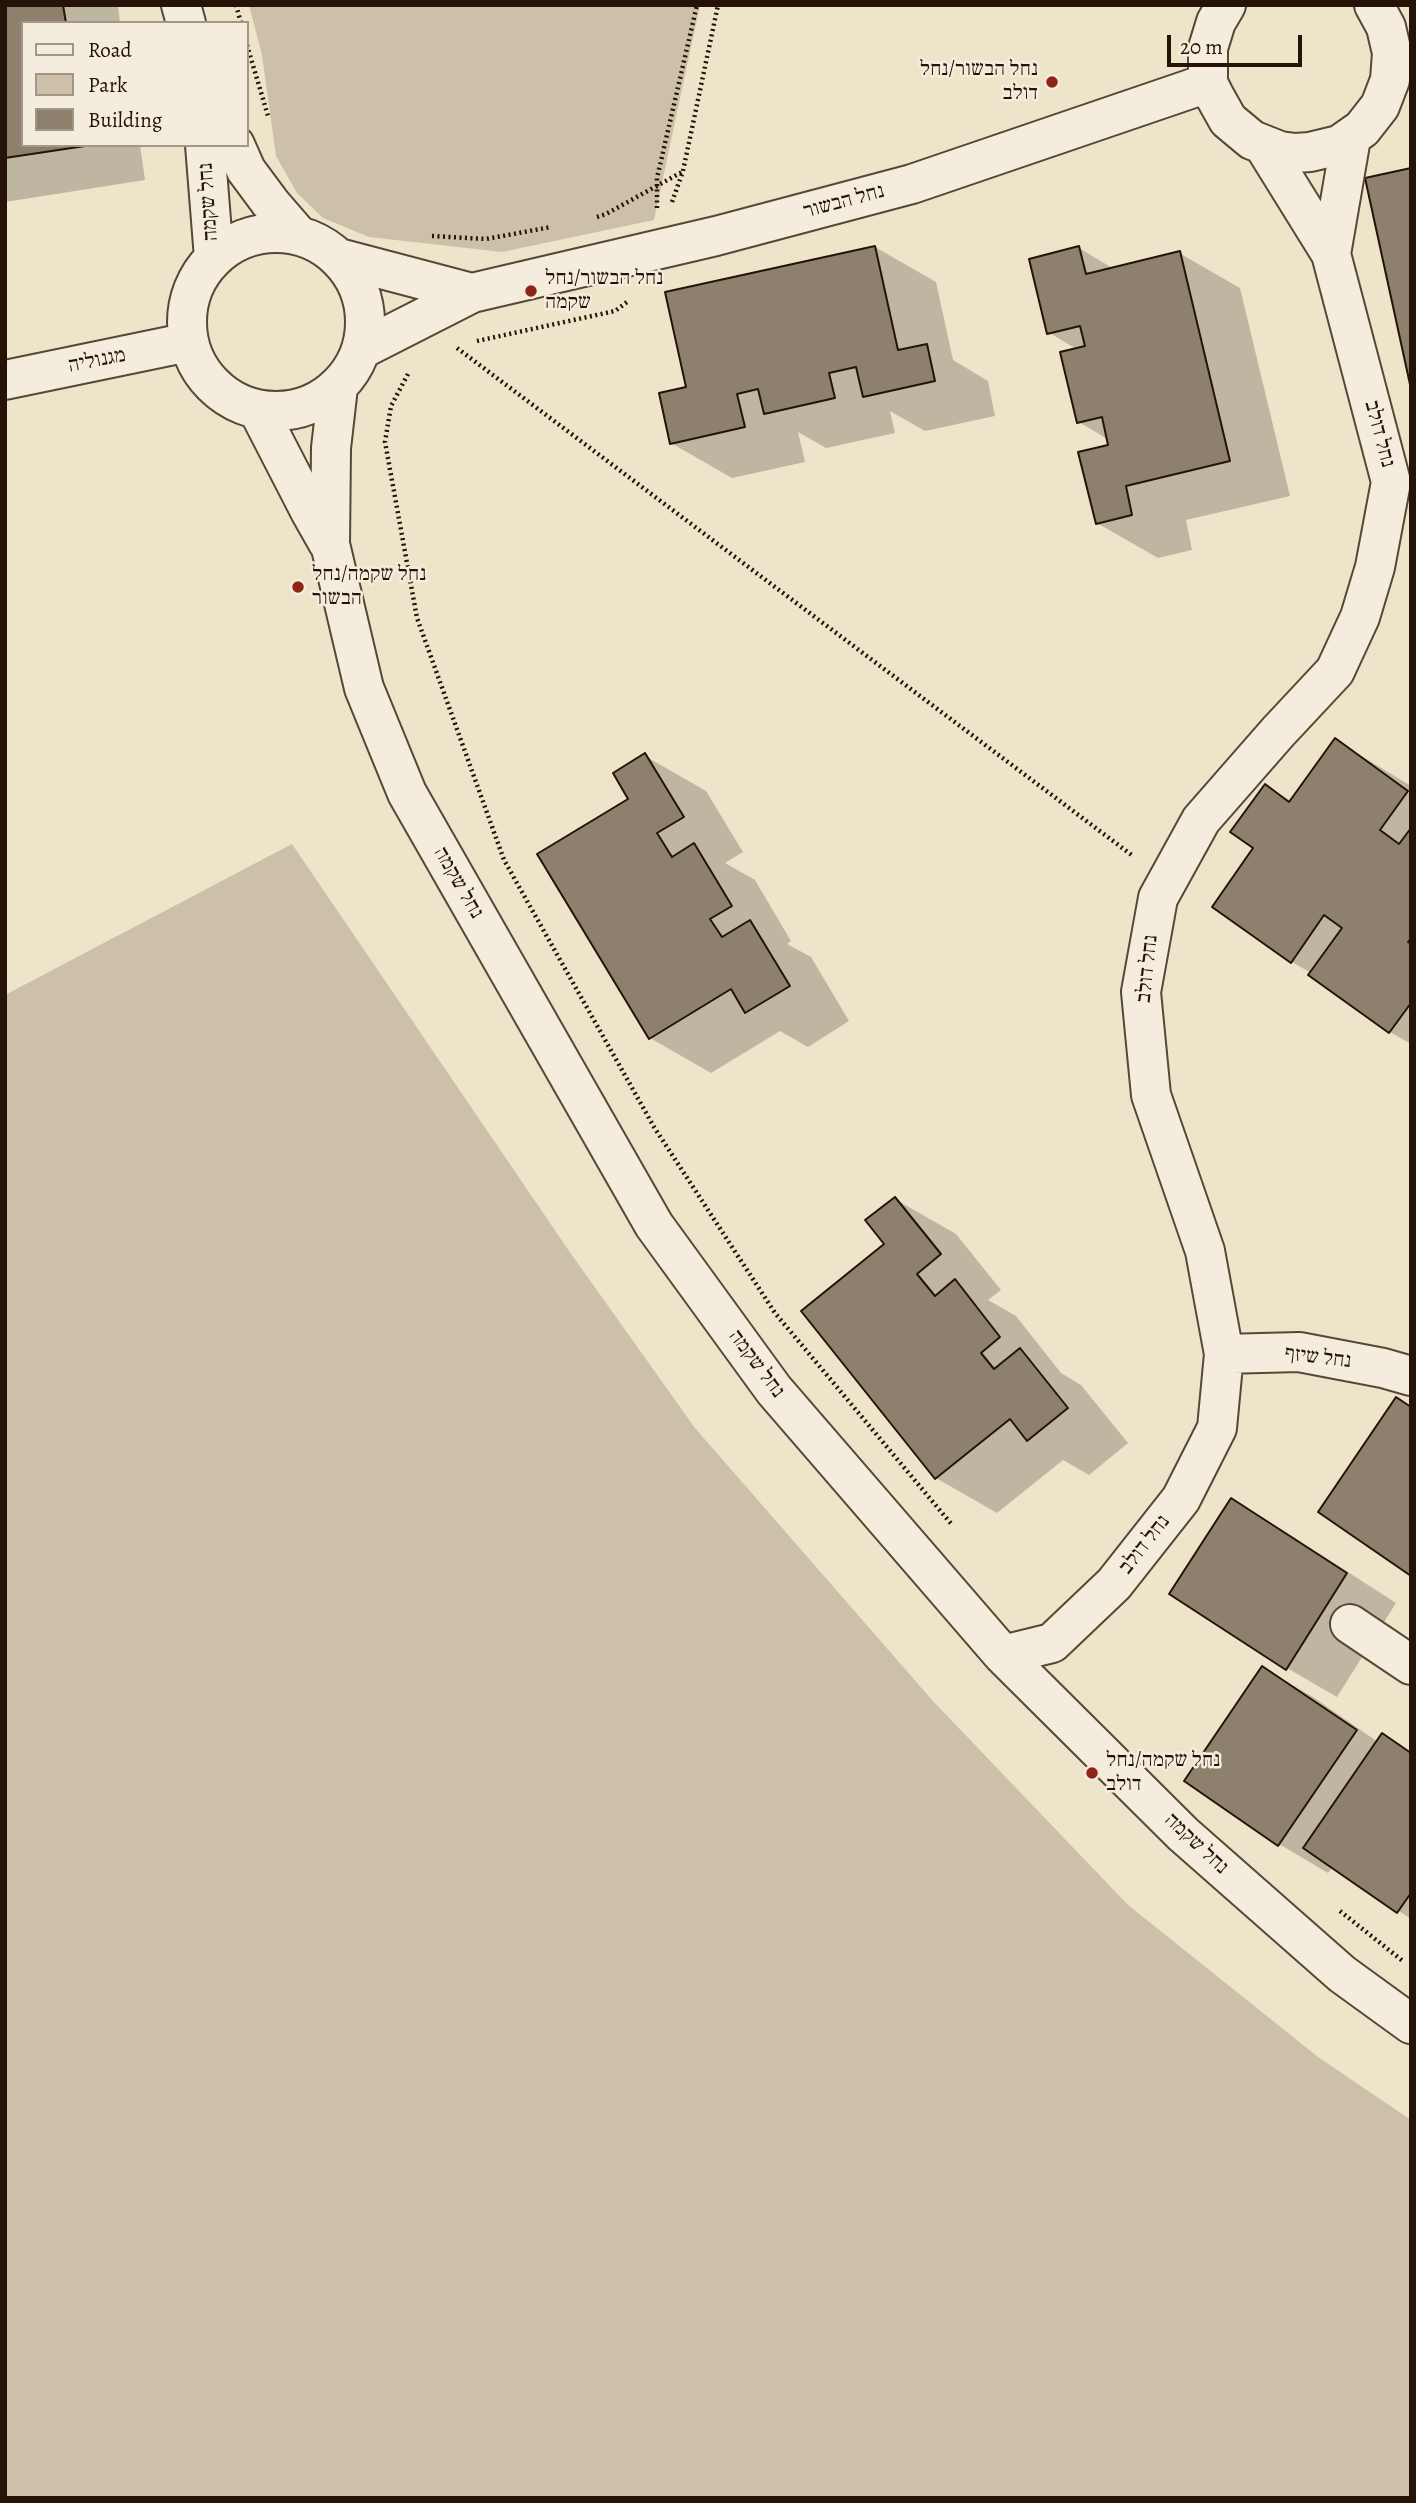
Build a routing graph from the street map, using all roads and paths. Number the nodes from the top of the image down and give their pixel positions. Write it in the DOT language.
graph roads {
  1 [pos="697,5"];
  2 [pos="718,5"];
  3 [pos="1226,5"];
  4 [pos="1374,5"];
  5 [pos="248,49"];
  6 [pos="1399,78"];
  7 [pos="1208,83"];
  8 [pos="271,125"];
  9 [pos="1350,138"];
  10 [pos="1264,146"];
  11 [pos="205,147"];
  12 [pos="235,147"];
  13 [pos="683,171"];
  14 [pos="658,185"];
  15 [pos="595,217"];
  16 [pos="562,225"];
  17 [pos="298,235"];
  18 [pos="423,235"];
  19 [pos="655,251"];
  20 [pos="1331,254"];
  21 [pos="214,258"];
  22 [pos="343,259"];
  23 [pos="472,293"];
  24 [pos="189,342"];
  25 [pos="456,346"];
  26 [pos="362,349"];
  27 [pos="445,351"];
  28 [pos="414,365"];
  29 [pos="5,380"];
  30 [pos="338,387"];
  31 [pos="258,410"];
  32 [pos="1401,482"];
  33 [pos="330,544"];
  34 [pos="1167,882"];
  35 [pos="1224,1354"];
  36 [pos="1411,1376"];
  37 [pos="958,1533"];
  38 [pos="1349,1624"];
  39 [pos="1003,1655"];
  40 [pos="1411,1665"];
  41 [pos="1336,1908"];
  42 [pos="1411,1968"];
  43 [pos="1411,2024"];
  1 -- 14 [label="path"];
  2 -- 13 [label="path"];
  3 -- 7 [label="street"];
  4 -- 6 [label="street"];
  5 -- 8 [label="path"];
  6 -- 9 [label="street"];
  7 -- 10 [label="street"];
  7 -- 19 [label="street, נחל הבשור"];
  9 -- 10 [label="street"];
  9 -- 20 [label="street, נחל דולב"];
  10 -- 20 [label="street, נחל דולב"];
  11 -- 21 [label="street, נחל שקמה"];
  12 -- 17 [label="street, נחל שקמה"];
  13 -- 14 [label="path"];
  13 -- 19 [label="path"];
  14 -- 15 [label="path"];
  14 -- 19 [label="path"];
  16 -- 18 [label="path"];
  17 -- 21 [label="street"];
  17 -- 22 [label="street"];
  19 -- 23 [label="street, נחל הבשור"];
  19 -- 25 [label="path"];
  20 -- 32 [label="street, נחל דולב"];
  21 -- 24 [label="street"];
  22 -- 23 [label="street, נחל הבשור"];
  22 -- 26 [label="street"];
  23 -- 26 [label="street, נחל הבשור"];
  24 -- 29 [label="street, מגנוליה"];
  24 -- 31 [label="street"];
  25 -- 27 [label="path"];
  25 -- 34 [label="path"];
  26 -- 30 [label="street"];
  28 -- 37 [label="path"];
  30 -- 31 [label="street"];
  30 -- 33 [label="street, נחל שקמה"];
  31 -- 33 [label="street, נחל שקמה"];
  32 -- 34 [label="street, נחל דולב"];
  33 -- 39 [label="street, נחל שקמה"];
  34 -- 35 [label="street, נחל דולב"];
  35 -- 36 [label="street, נחל שיזף"];
  35 -- 39 [label="street, נחל דולב"];
  38 -- 40 [label="street"];
  39 -- 43 [label="street, נחל שקמה"];
  41 -- 42 [label="path"];
}
